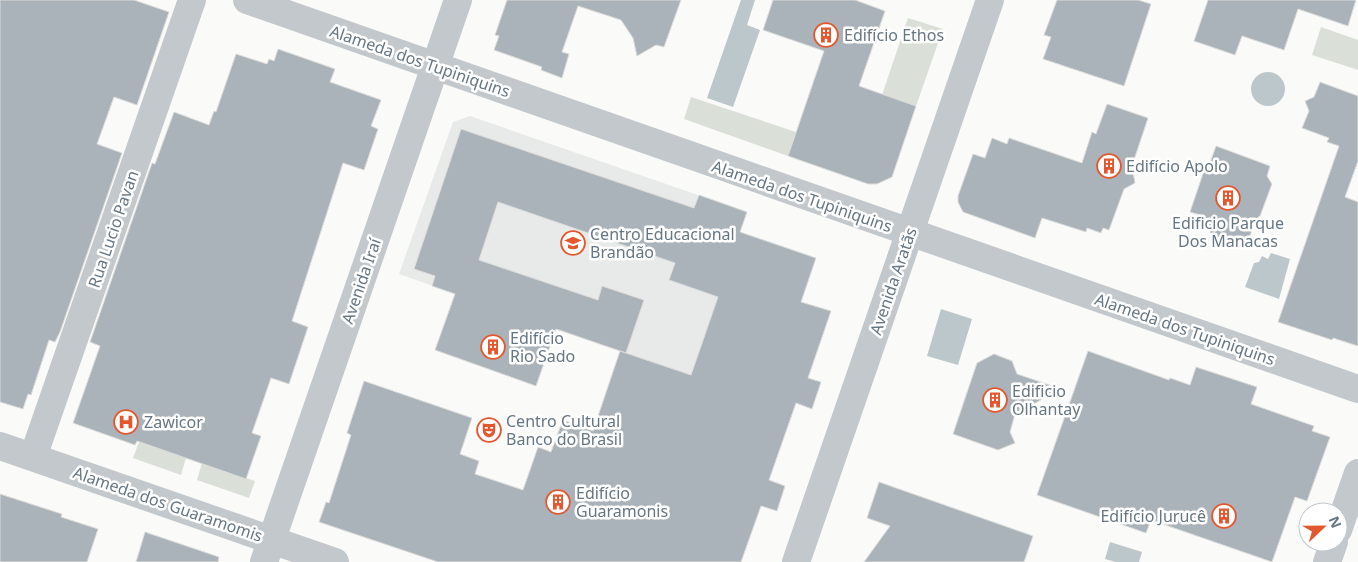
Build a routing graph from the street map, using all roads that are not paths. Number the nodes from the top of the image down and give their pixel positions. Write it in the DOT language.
graph roads {
  1 [pos="192,0"];
  2 [pos="247,0"];
  3 [pos="458,0"];
  4 [pos="990,0"];
  5 [pos="435,66"];
  6 [pos="910,234"];
  7 [pos="1358,389"];
  8 [pos="0,446"];
  9 [pos="33,457"];
  10 [pos="1358,472"];
  11 [pos="1348,502"];
  12 [pos="268,551"];
  13 [pos="335,562"];
  14 [pos="796,562"];
  1 -- 9 [label="street, Rua Lucio Pavan"];
  2 -- 5 [label="street, Alameda dos Tupiniquins"];
  3 -- 5 [label="street, Avenida Iraí"];
  4 -- 6 [label="street, Avenida Aratãs"];
  5 -- 6 [label="street, Alameda dos Tupiniquins"];
  5 -- 12 [label="street, Avenida Iraí"];
  6 -- 7 [label="street, Alameda dos Tupiniquins"];
  6 -- 14 [label="street, Avenida Aratãs"];
  8 -- 9 [label="street, Alameda dos Guaramomis"];
  9 -- 12 [label="street, Alameda dos Guaramomis"];
  10 -- 11 [label="street"];
  12 -- 13 [label="street, Alameda dos Guaramomis"];
}
